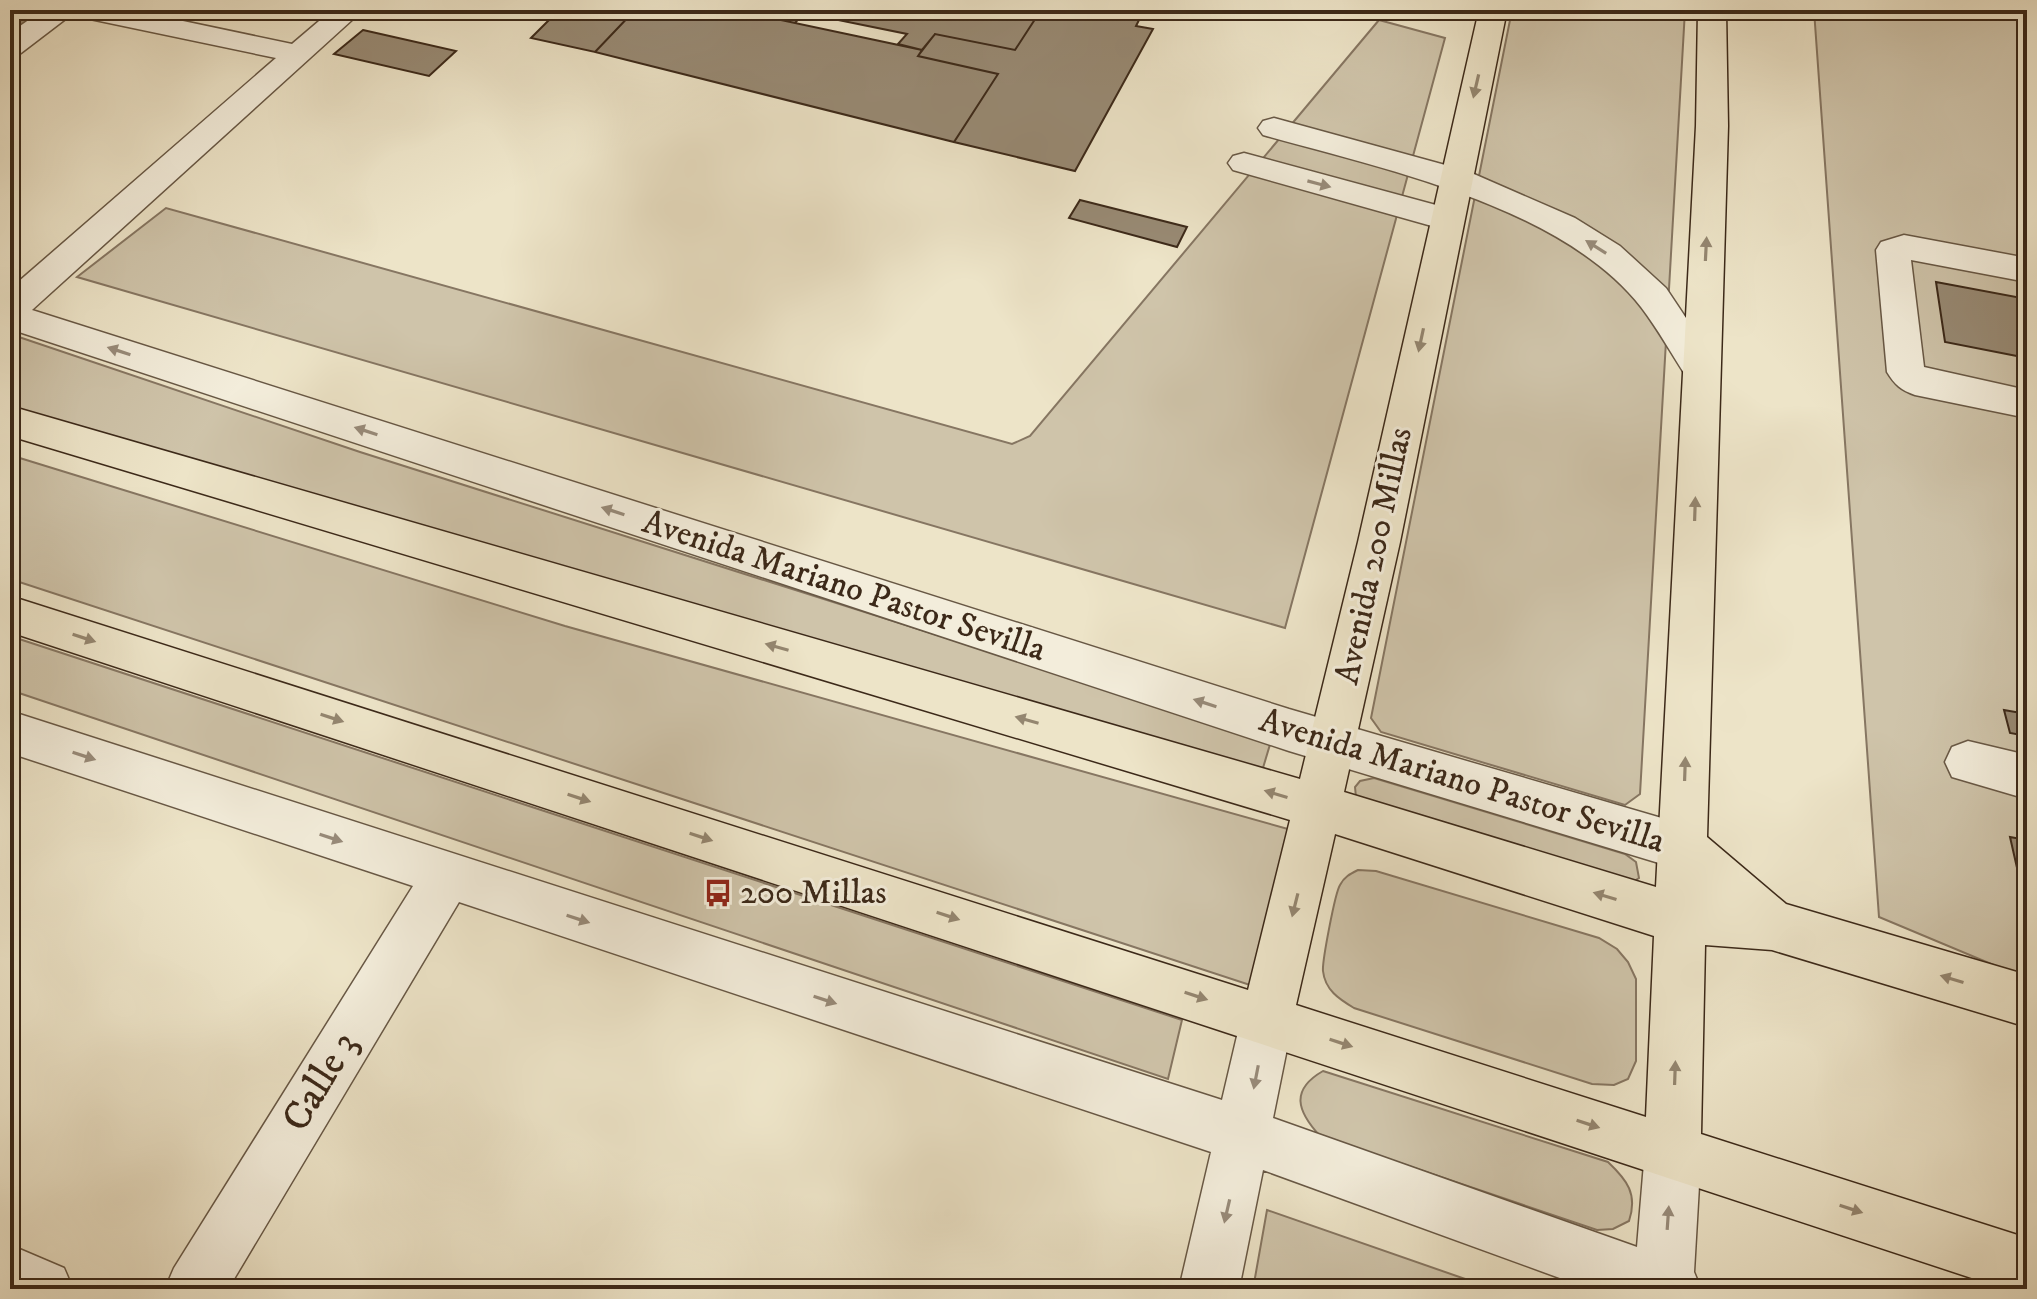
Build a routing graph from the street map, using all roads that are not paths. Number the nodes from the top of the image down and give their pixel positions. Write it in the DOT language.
graph roads {
  1 [pos="62,10"];
  2 [pos="90,10"];
  3 [pos="349,10"];
  4 [pos="1493,10"];
  5 [pos="1712,10"];
  6 [pos="10,47"];
  7 [pos="297,54"];
  8 [pos="1274,128"];
  9 [pos="1244,163"];
  10 [pos="1455,178"];
  11 [pos="1446,219"];
  12 [pos="2027,270"];
  13 [pos="10,309"];
  14 [pos="10,316"];
  15 [pos="1701,369"];
  16 [pos="2027,404"];
  17 [pos="10,421"];
  18 [pos="10,614"];
  19 [pos="10,732"];
  20 [pos="1332,743"];
  21 [pos="1968,762"];
  22 [pos="2027,777"];
  23 [pos="1318,807"];
  24 [pos="1682,847"];
  25 [pos="447,876"];
  26 [pos="1679,919"];
  27 [pos="1772,925"];
  28 [pos="2027,1001"];
  29 [pos="1267,1019"];
  30 [pos="1244,1135"];
  31 [pos="1673,1151"];
  32 [pos="2027,1267"];
  33 [pos="10,1274"];
  34 [pos="1666,1288"];
  35 [pos="43,1289"];
  36 [pos="195,1289"];
  37 [pos="1209,1289"];
  1 -- 6 [label="street"];
  2 -- 7 [label="street"];
  3 -- 7 [label="street"];
  4 -- 10 [label="main road, Avenida 200 Millas, one-way"];
  15 -- 5 [label="main road, one-way"];
  7 -- 13 [label="street"];
  8 -- 10 [label="street"];
  9 -- 11 [label="street, one-way"];
  10 -- 11 [label="main road, Avenida 200 Millas"];
  15 -- 10 [label="street, one-way"];
  11 -- 20 [label="main road, Avenida 200 Millas, one-way"];
  12 -- 16 [label="street"];
  20 -- 14 [label="street, Avenida Mariano Pastor Sevilla, one-way"];
  24 -- 15 [label="main road, one-way"];
  23 -- 17 [label="main road, Avenida Mariano Pastor Sevilla, one-way"];
  18 -- 29 [label="main road, one-way"];
  19 -- 25 [label="street, one-way"];
  20 -- 23 [label="main road, Avenida 200 Millas"];
  20 -- 24 [label="street, Avenida Mariano Pastor Sevilla"];
  21 -- 22 [label="street"];
  26 -- 23 [label="main road, Avenida Mariano Pastor Sevilla, one-way"];
  23 -- 29 [label="main road, Avenida 200 Millas, one-way"];
  24 -- 26 [label="main road"];
  24 -- 27 [label="main road"];
  25 -- 30 [label="street, one-way"];
  25 -- 36 [label="street, Calle 3"];
  26 -- 27 [label="main road, Avenida Mariano Pastor Sevilla"];
  31 -- 26 [label="main road, one-way"];
  28 -- 27 [label="main road, one-way"];
  29 -- 30 [label="street, Avenida 200 Millas, one-way"];
  29 -- 31 [label="main road, one-way"];
  30 -- 34 [label="street"];
  30 -- 37 [label="street, Avenida 200 Millas, one-way"];
  31 -- 32 [label="main road, one-way"];
  34 -- 31 [label="street, one-way"];
  33 -- 35 [label="street"];
}
